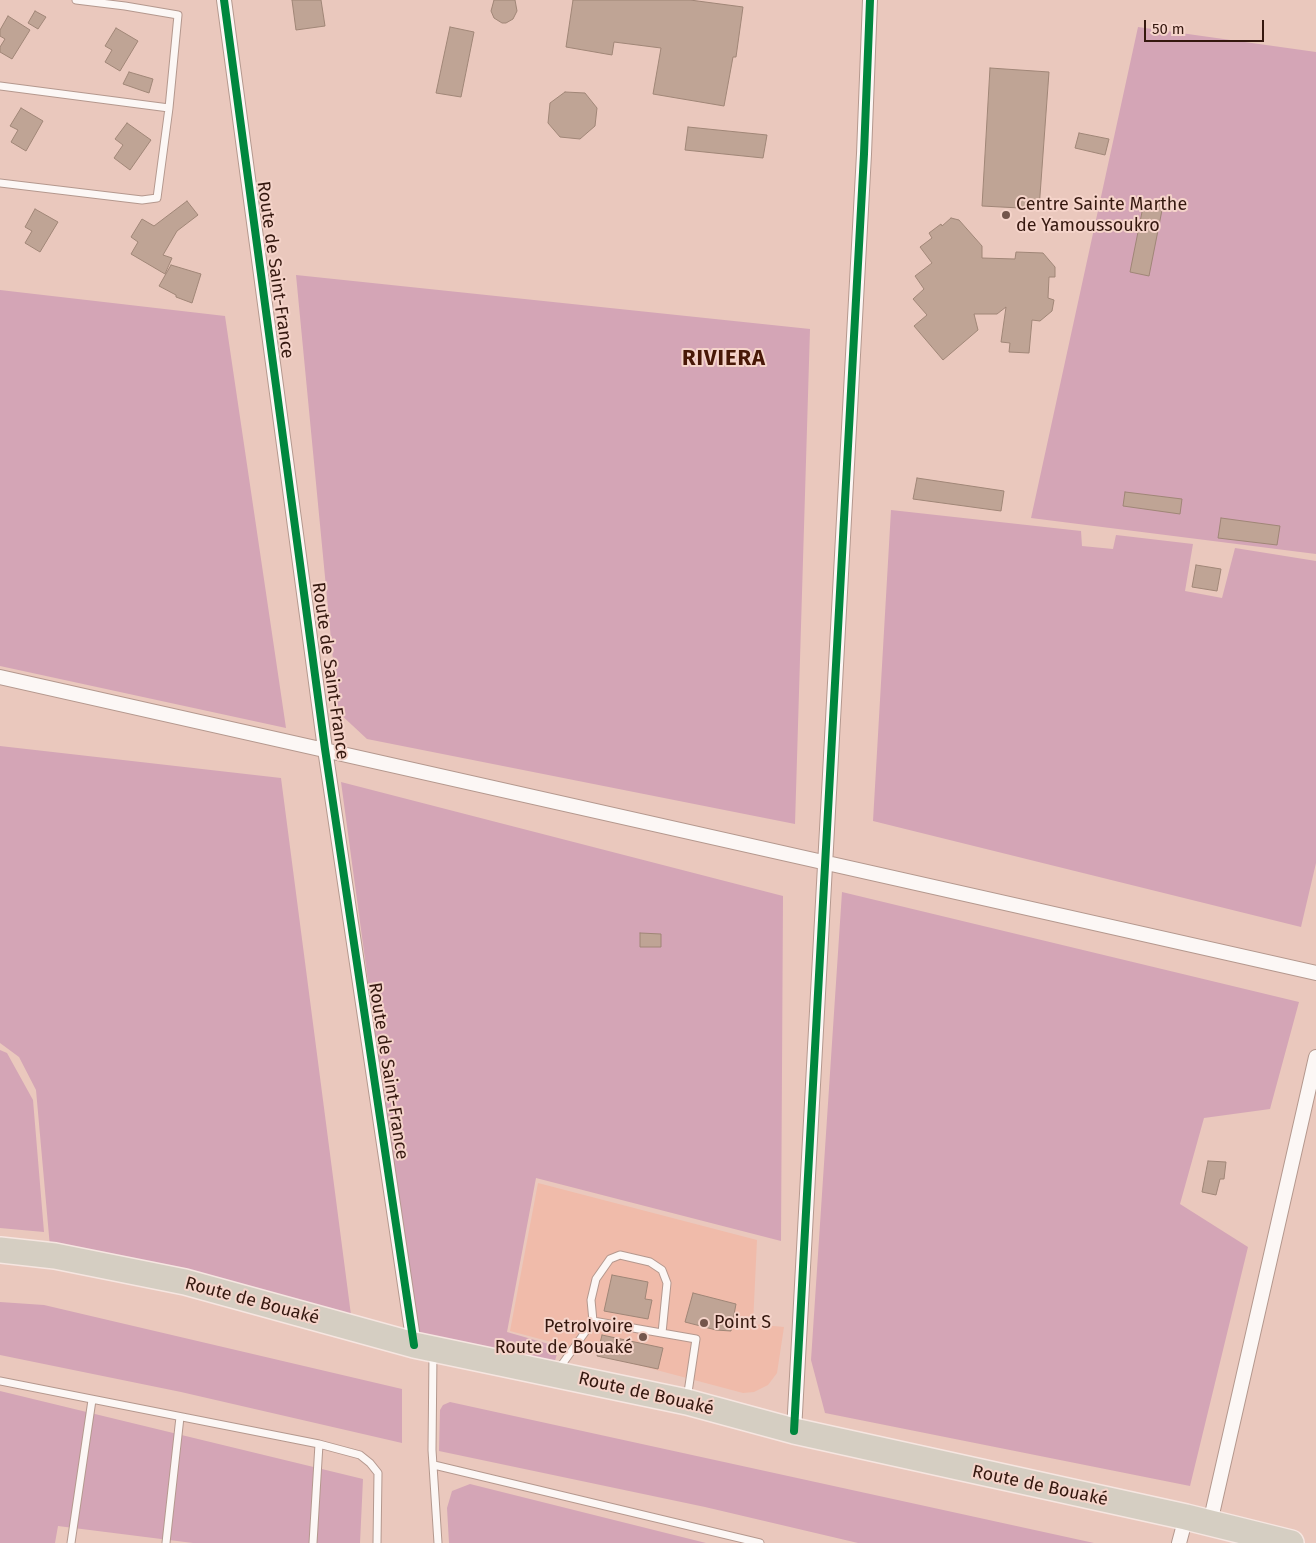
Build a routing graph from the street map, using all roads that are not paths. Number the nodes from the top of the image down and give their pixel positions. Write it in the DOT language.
graph roads {
  1 [pos="76,0"];
  2 [pos="224,0"];
  3 [pos="870,0"];
  4 [pos="0,86"];
  5 [pos="169,108"];
  6 [pos="0,183"];
  7 [pos="0,677"];
  8 [pos="325,749"];
  9 [pos="824,863"];
  10 [pos="1316,973"];
  11 [pos="1316,1058"];
  12 [pos="0,1250"];
  13 [pos="593,1321"];
  14 [pos="662,1333"];
  15 [pos="424,1347"];
  16 [pos="554,1374"];
  17 [pos="0,1381"];
  18 [pos="92,1400"];
  19 [pos="686,1402"];
  20 [pos="180,1417"];
  21 [pos="794,1431"];
  22 [pos="319,1444"];
  23 [pos="434,1465"];
  24 [pos="1186,1517"];
  25 [pos="1210,1523"];
  26 [pos="71,1543"];
  27 [pos="166,1543"];
  28 [pos="313,1543"];
  29 [pos="377,1543"];
  30 [pos="438,1543"];
  31 [pos="760,1543"];
  32 [pos="1179,1543"];
  33 [pos="1291,1543"];
  1 -- 5 [label="lane"];
  2 -- 8 [label="street, Route de Saint-France"];
  3 -- 9 [label="street"];
  4 -- 5 [label="lane"];
  5 -- 6 [label="lane"];
  7 -- 8 [label="street"];
  8 -- 9 [label="street"];
  8 -- 15 [label="street, Route de Saint-France"];
  9 -- 10 [label="street"];
  9 -- 21 [label="street"];
  11 -- 25 [label="street"];
  12 -- 15 [label="highway, Route de Bouaké"];
  13 -- 14 [label="lane"];
  13 -- 14 [label="lane"];
  13 -- 16 [label="lane"];
  14 -- 19 [label="lane"];
  15 -- 16 [label="highway, Route de Bouaké"];
  15 -- 23 [label="lane"];
  16 -- 19 [label="highway, Route de Bouaké"];
  17 -- 18 [label="lane"];
  18 -- 20 [label="lane"];
  18 -- 26 [label="lane"];
  19 -- 21 [label="highway, Route de Bouaké"];
  20 -- 22 [label="lane"];
  20 -- 27 [label="lane"];
  21 -- 24 [label="highway, Route de Bouaké"];
  22 -- 28 [label="lane"];
  22 -- 29 [label="lane"];
  23 -- 30 [label="lane"];
  23 -- 31 [label="lane"];
  24 -- 25 [label="highway, Route de Bouaké"];
  24 -- 32 [label="street"];
  25 -- 33 [label="highway, Route de Bouaké"];
}
